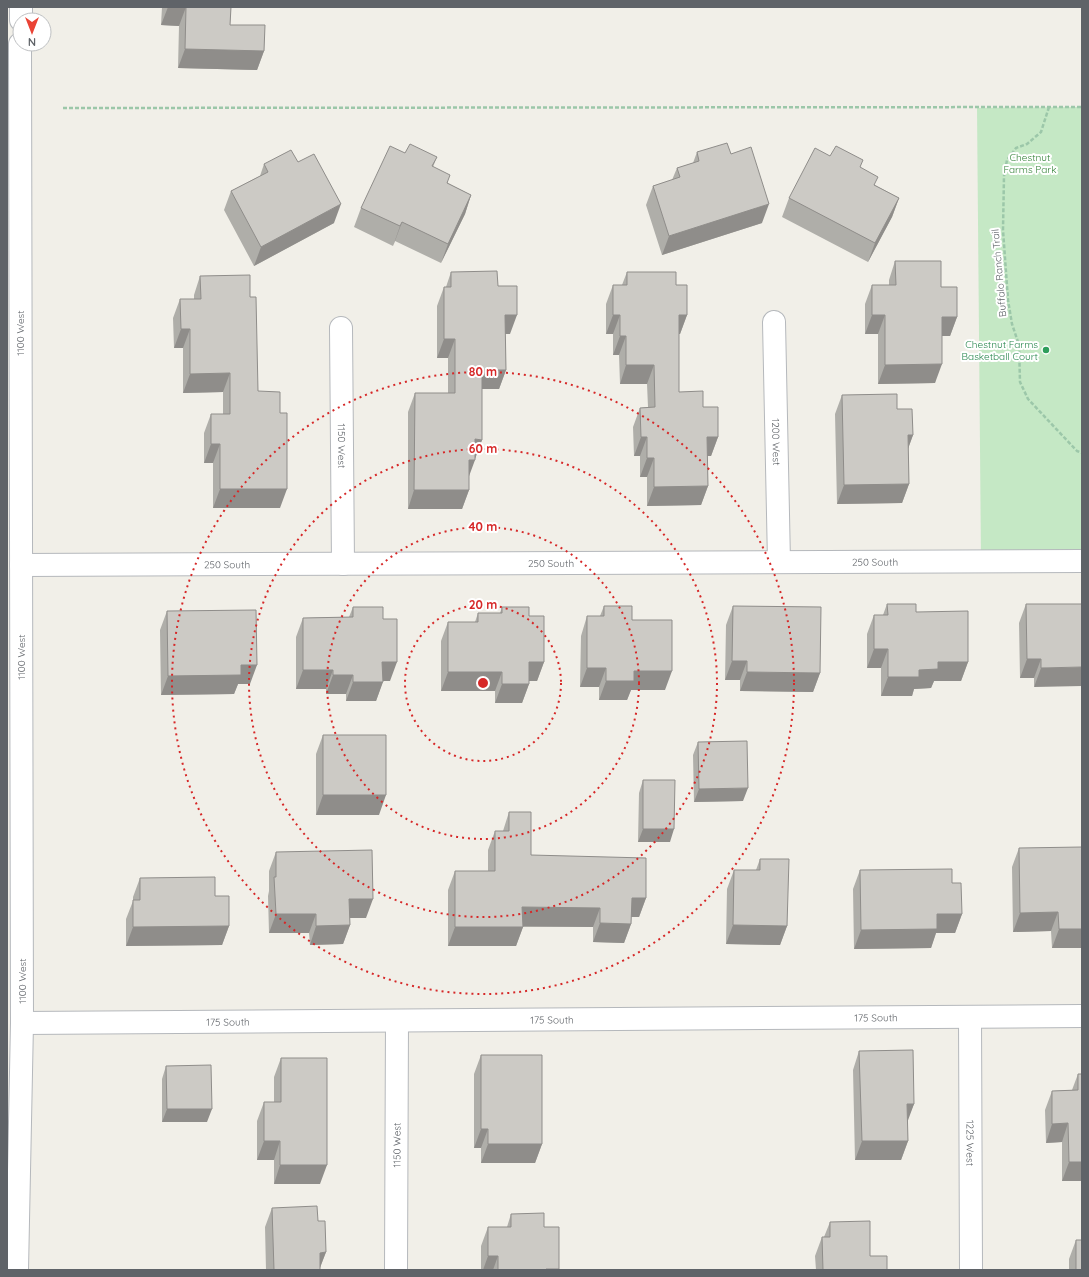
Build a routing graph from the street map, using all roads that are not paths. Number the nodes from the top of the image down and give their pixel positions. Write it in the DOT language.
graph roads {
  1 [pos="20,52"];
  2 [pos="774,322"];
  3 [pos="341,328"];
  4 [pos="1082,561"];
  5 [pos="779,562"];
  6 [pos="343,564"];
  7 [pos="21,565"];
  8 [pos="1082,1016"];
  9 [pos="970,1017"];
  10 [pos="397,1021"];
  11 [pos="22,1023"];
  12 [pos="17,1270"];
  13 [pos="396,1270"];
  14 [pos="971,1270"];
  1 -- 7 [label="street, 1100 West"];
  2 -- 5 [label="street, 1200 West"];
  3 -- 6 [label="street, 1150 West"];
  4 -- 5 [label="street, 250 South"];
  5 -- 6 [label="street, 250 South"];
  6 -- 7 [label="street, 250 South"];
  7 -- 11 [label="street, 1100 West"];
  8 -- 9 [label="street, 175 South"];
  9 -- 10 [label="street, 175 South"];
  9 -- 14 [label="street, 1225 West"];
  10 -- 11 [label="street, 175 South"];
  10 -- 13 [label="street, 1150 West"];
  11 -- 12 [label="street, 1100 West"];
}
